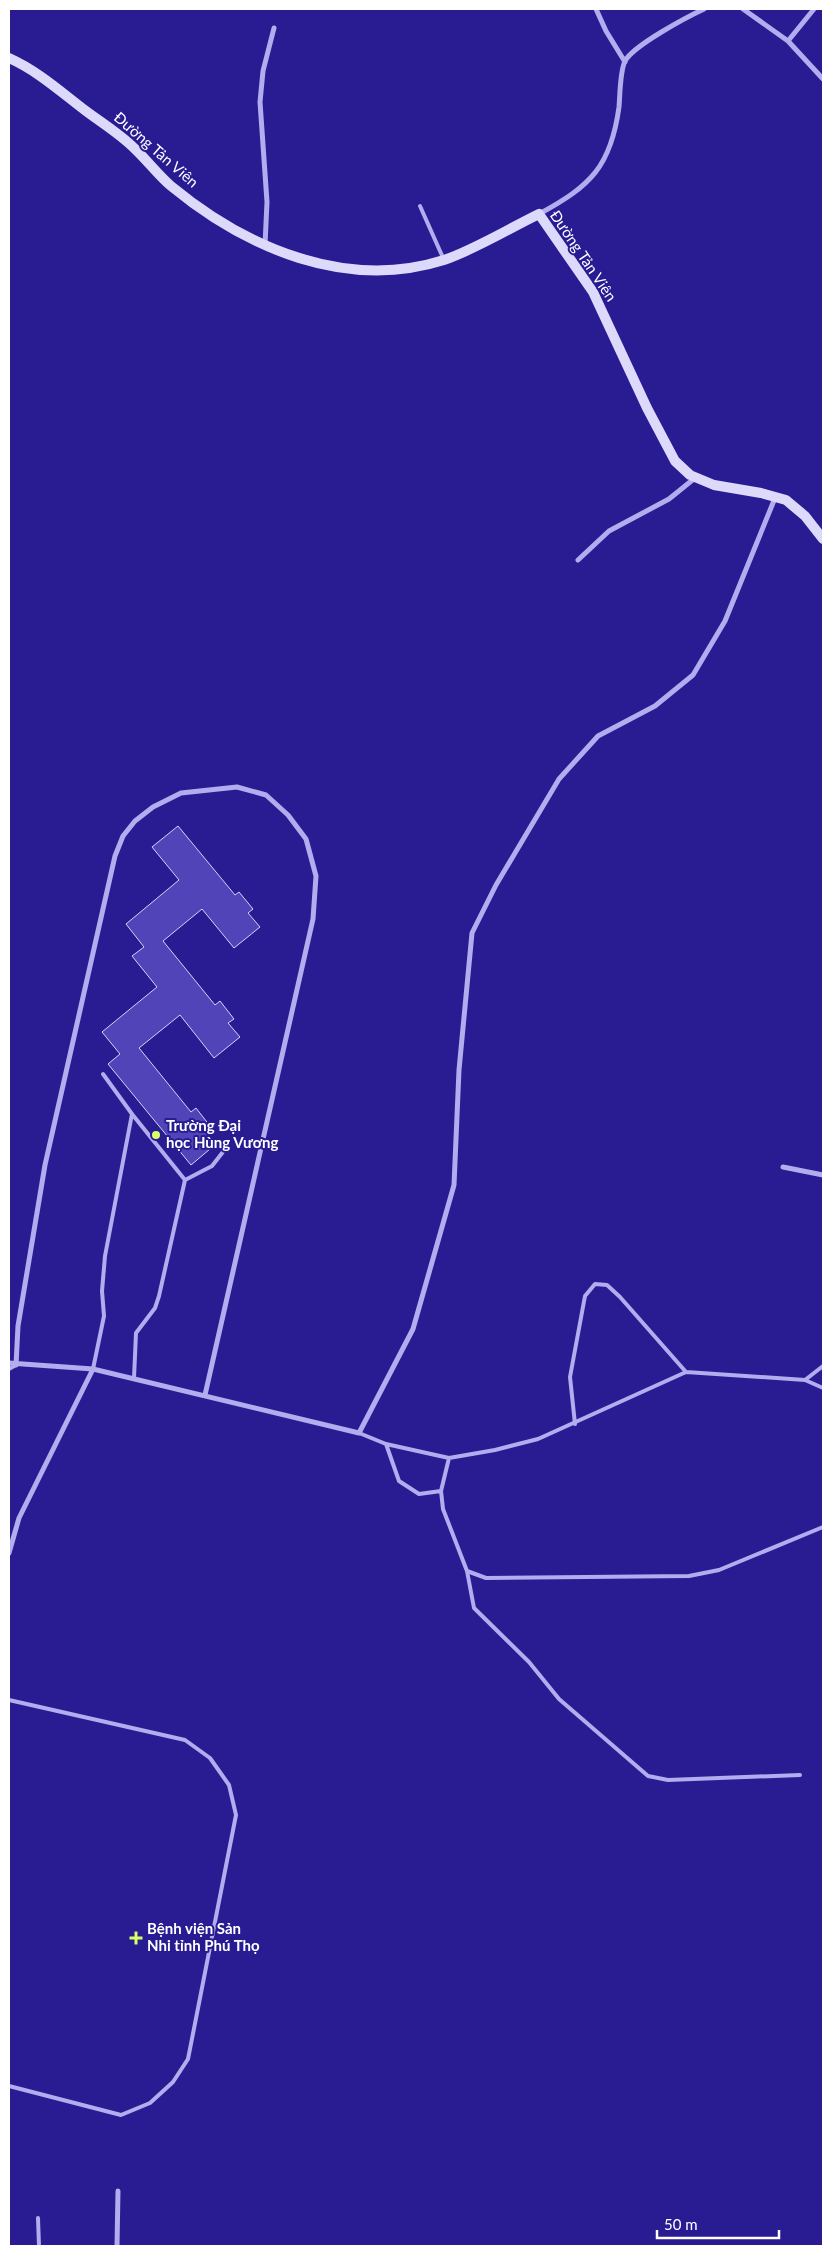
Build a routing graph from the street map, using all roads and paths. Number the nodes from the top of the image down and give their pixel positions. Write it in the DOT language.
graph roads {
  1 [pos="596,9"];
  2 [pos="704,9"];
  3 [pos="743,9"];
  4 [pos="814,9"];
  5 [pos="274,28"];
  6 [pos="788,42"];
  7 [pos="9,58"];
  8 [pos="625,62"];
  9 [pos="823,79"];
  10 [pos="420,206"];
  11 [pos="539,214"];
  12 [pos="265,246"];
  13 [pos="444,260"];
  14 [pos="695,477"];
  15 [pos="776,497"];
  16 [pos="823,539"];
  17 [pos="578,560"];
  18 [pos="103,1074"];
  19 [pos="132,1114"];
  20 [pos="226,1148"];
  21 [pos="783,1167"];
  22 [pos="823,1175"];
  23 [pos="185,1180"];
  24 [pos="9,1363"];
  25 [pos="16,1365"];
  26 [pos="823,1366"];
  27 [pos="9,1369"];
  28 [pos="93,1369"];
  29 [pos="686,1372"];
  30 [pos="134,1378"];
  31 [pos="805,1380"];
  32 [pos="823,1388"];
  33 [pos="205,1395"];
  34 [pos="575,1424"];
  35 [pos="358,1433"];
  36 [pos="386,1444"];
  37 [pos="449,1458"];
  38 [pos="441,1492"];
  39 [pos="823,1527"];
  40 [pos="9,1553"];
  41 [pos="467,1571"];
  42 [pos="9,1700"];
  43 [pos="800,1775"];
  44 [pos="9,2086"];
  45 [pos="118,2192"];
  46 [pos="38,2218"];
  47 [pos="39,2246"];
  48 [pos="117,2246"];
  1 -- 8 [label="street"];
  2 -- 8 [label="street"];
  3 -- 6 [label="street"];
  4 -- 6 [label="street"];
  5 -- 12 [label="street"];
  6 -- 9 [label="street"];
  7 -- 12 [label="street, Đường Tản Viên"];
  8 -- 11 [label="street"];
  10 -- 13 [label="lane"];
  11 -- 13 [label="street, Đường Tản Viên"];
  11 -- 14 [label="street, Đường Tản Viên"];
  12 -- 13 [label="street, Đường Tản Viên"];
  14 -- 15 [label="street, Đường Tản Viên"];
  14 -- 17 [label="street"];
  15 -- 16 [label="street, Đường Tản Viên"];
  15 -- 35 [label="street"];
  18 -- 19 [label="lane"];
  19 -- 23 [label="lane"];
  19 -- 28 [label="lane"];
  20 -- 23 [label="lane"];
  21 -- 22 [label="street"];
  23 -- 30 [label="lane"];
  24 -- 25 [label="street"];
  25 -- 27 [label="lane"];
  25 -- 28 [label="street"];
  25 -- 33 [label="street"];
  26 -- 31 [label="lane"];
  28 -- 30 [label="street"];
  28 -- 40 [label="street"];
  29 -- 31 [label="lane"];
  29 -- 34 [label="lane"];
  29 -- 34 [label="lane"];
  30 -- 33 [label="street"];
  31 -- 32 [label="lane"];
  33 -- 35 [label="street"];
  34 -- 37 [label="lane"];
  35 -- 36 [label="lane"];
  36 -- 37 [label="lane"];
  36 -- 38 [label="lane"];
  37 -- 38 [label="lane"];
  38 -- 41 [label="lane"];
  39 -- 41 [label="lane"];
  41 -- 43 [label="lane"];
  42 -- 44 [label="lane"];
  45 -- 48 [label="street"];
  46 -- 47 [label="lane"];
}
